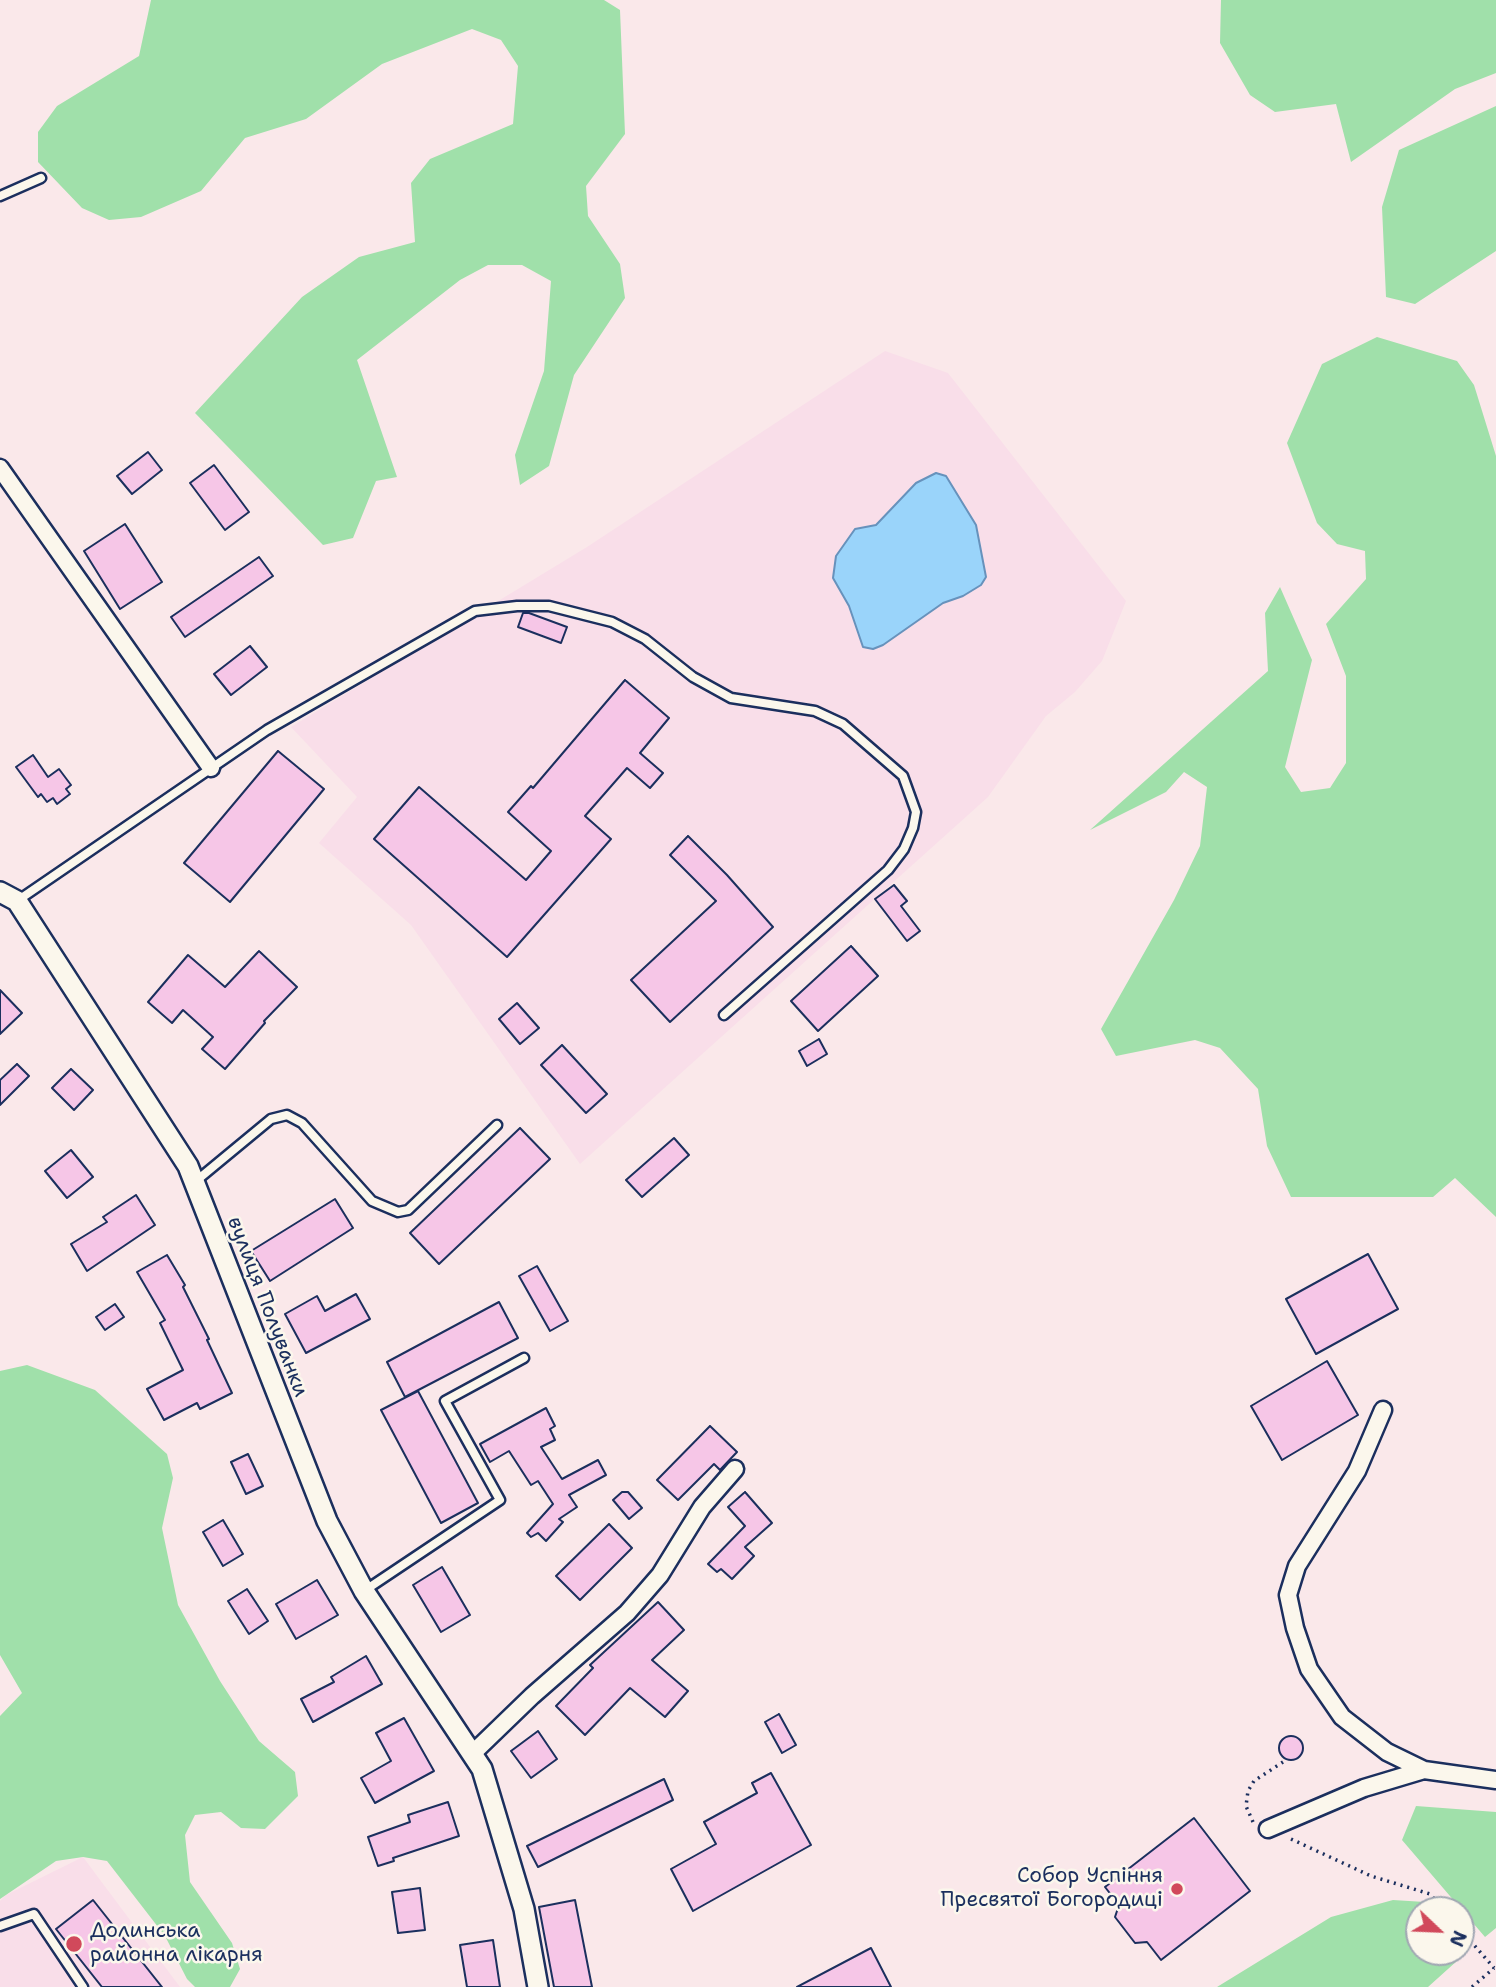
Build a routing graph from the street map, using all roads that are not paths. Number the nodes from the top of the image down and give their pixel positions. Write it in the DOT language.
graph roads {
  1 [pos="41,178"];
  2 [pos="0,197"];
  3 [pos="0,468"];
  4 [pos="211,768"];
  5 [pos="9,896"];
  6 [pos="724,1016"];
  7 [pos="498,1125"];
  8 [pos="194,1183"];
  9 [pos="524,1358"];
  10 [pos="1383,1410"];
  11 [pos="735,1469"];
  12 [pos="364,1591"];
  13 [pos="473,1753"];
  14 [pos="1424,1770"];
  15 [pos="1496,1780"];
  16 [pos="1268,1829"];
  17 [pos="0,1926"];
  18 [pos="83,1987"];
  19 [pos="538,1987"];
  1 -- 2 [label="lane"];
  3 -- 4 [label="street"];
  4 -- 5 [label="lane"];
  4 -- 6 [label="lane"];
  5 -- 8 [label="street, вулиця Полуванки"];
  7 -- 8 [label="lane"];
  8 -- 12 [label="street, вулиця Полуванки"];
  9 -- 12 [label="lane"];
  10 -- 14 [label="street"];
  11 -- 13 [label="street"];
  12 -- 13 [label="street, вулиця Полуванки"];
  13 -- 19 [label="street, вулиця Полуванки"];
  14 -- 15 [label="street"];
  14 -- 16 [label="street"];
  17 -- 18 [label="lane"];
}
